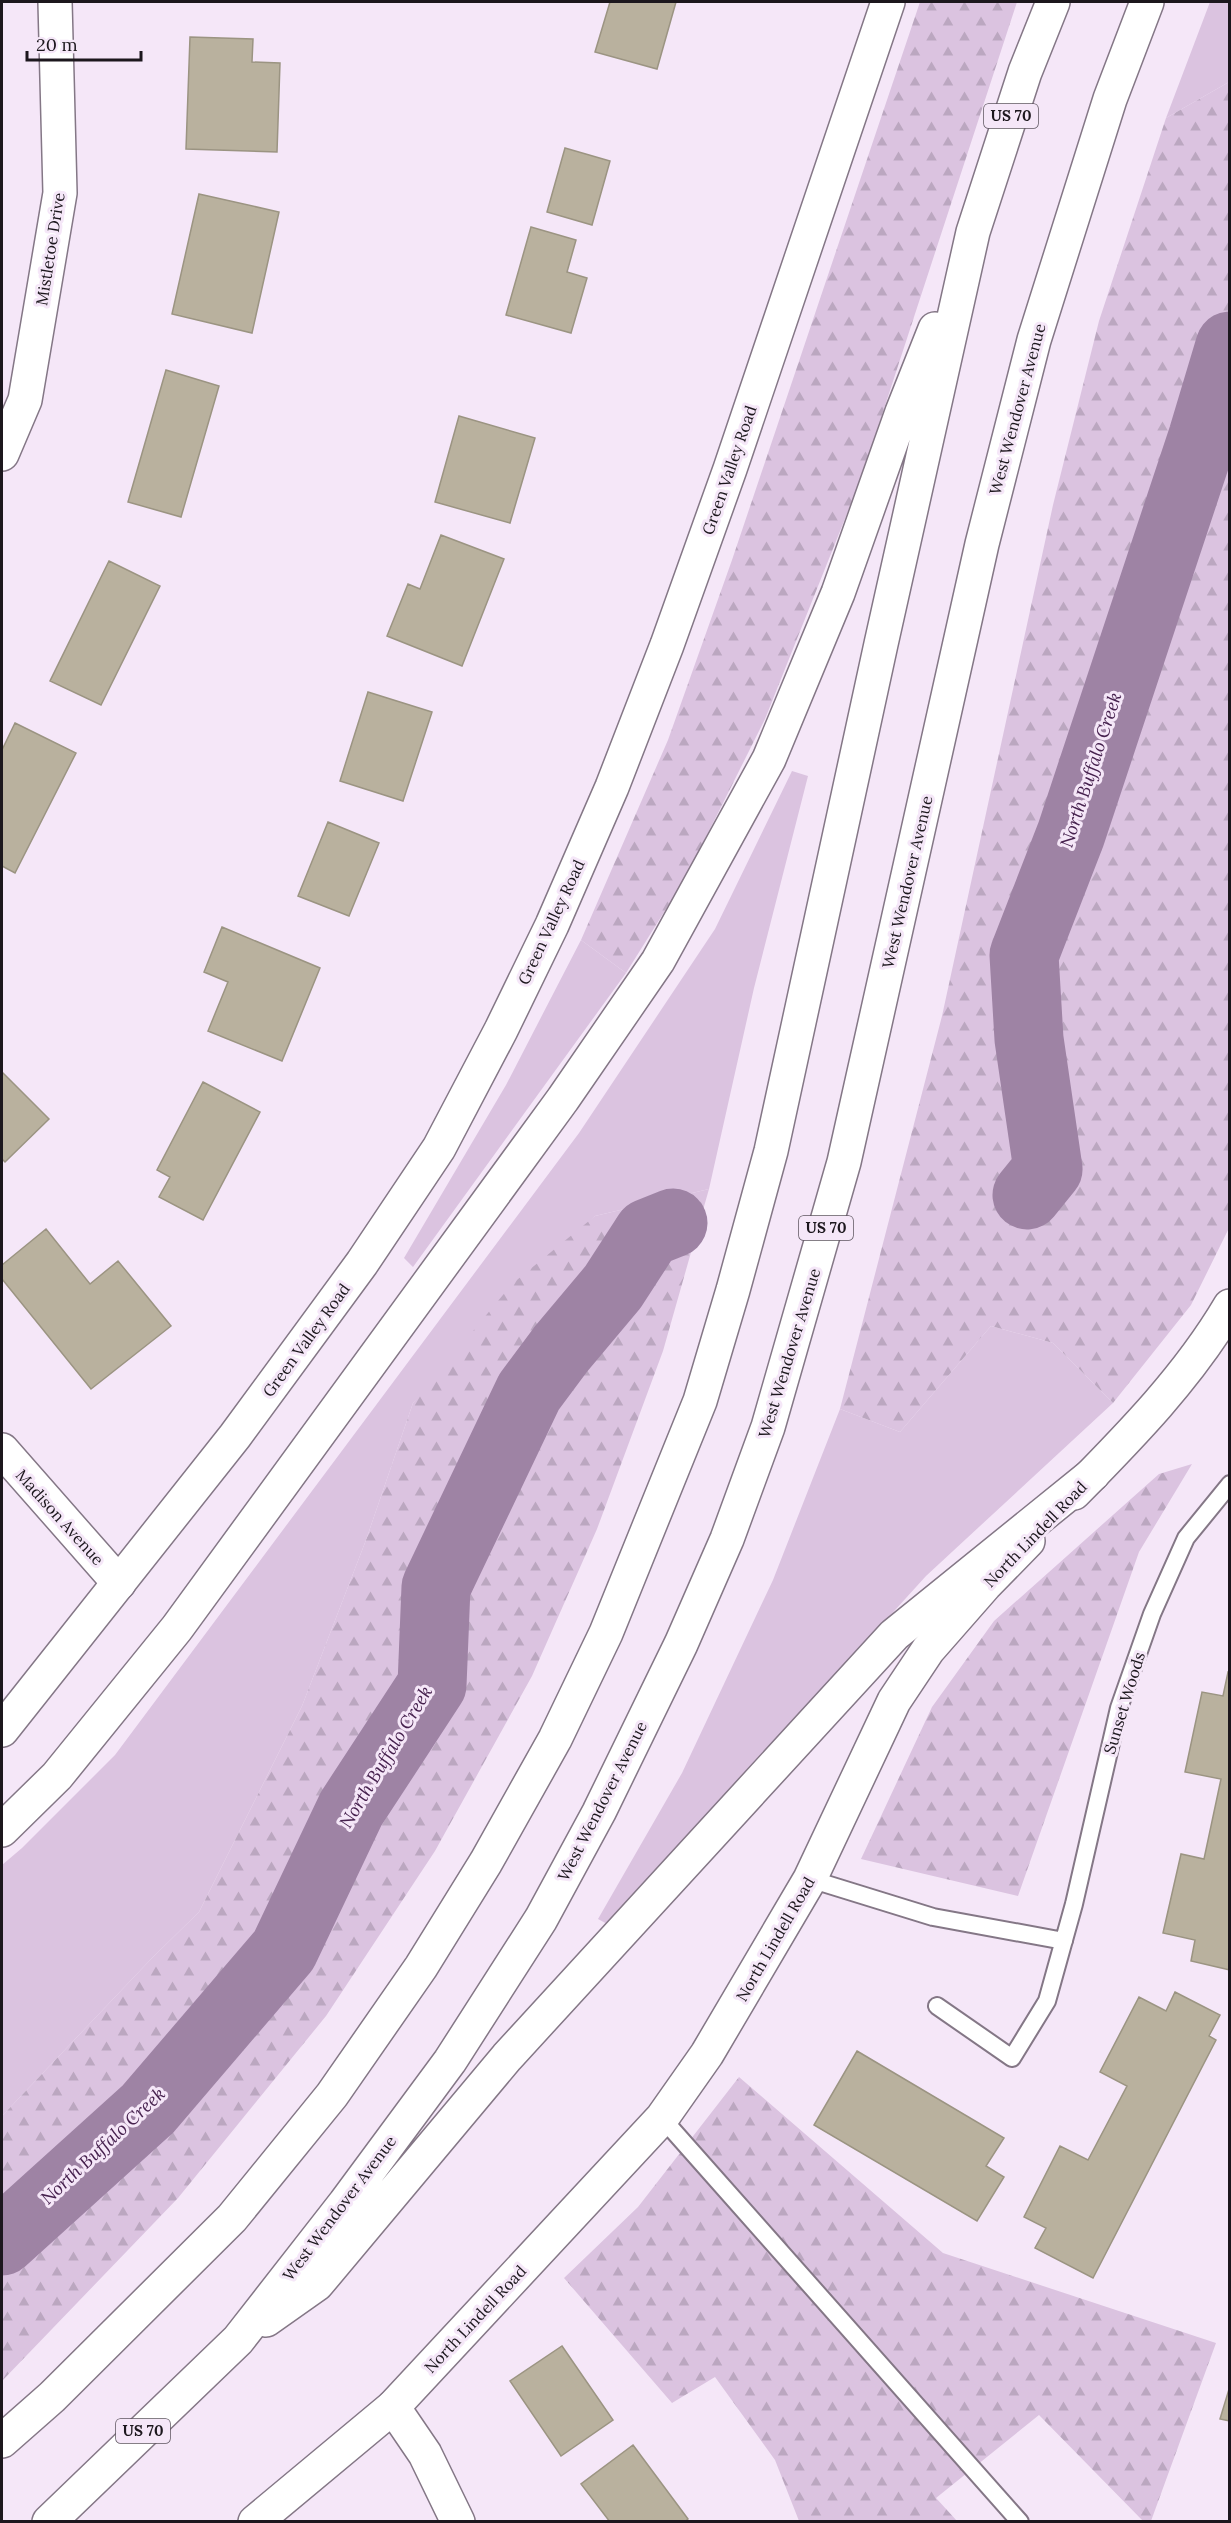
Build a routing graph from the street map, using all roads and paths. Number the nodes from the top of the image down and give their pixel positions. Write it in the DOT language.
graph roads {
  1 [pos="55,2"];
  2 [pos="888,2"];
  3 [pos="1053,2"];
  4 [pos="1147,2"];
  5 [pos="973,232"];
  6 [pos="2,454"];
  7 [pos="1230,1306"];
  8 [pos="2,1450"];
  9 [pos="1093,1474"];
  10 [pos="1230,1484"];
  11 [pos="119,1583"];
  12 [pos="2,1730"];
  13 [pos="2,1830"];
  14 [pos="810,1879"];
  15 [pos="1064,1941"];
  16 [pos="937,2006"];
  17 [pos="662,2118"];
  18 [pos="238,2340"];
  19 [pos="393,2407"];
  20 [pos="2,2441"];
  21 [pos="49,2522"];
  22 [pos="255,2522"];
  23 [pos="458,2522"];
  24 [pos="1020,2522"];
  1 -- 6 [label="main road, Mistletoe Drive"];
  2 -- 11 [label="main road, Green Valley Road"];
  3 -- 5 [label="main road, US 70"];
  4 -- 18 [label="main road, West Wendover Avenue / US 70"];
  5 -- 13 [label="main road"];
  5 -- 20 [label="main road, US 70"];
  7 -- 9 [label="main road, North Lindell Road"];
  8 -- 11 [label="main road, Madison Avenue"];
  9 -- 14 [label="main road, North Lindell Road"];
  9 -- 18 [label="main road"];
  10 -- 15 [label="lane, Sunset Woods"];
  11 -- 12 [label="main road, Green Valley Road"];
  14 -- 15 [label="lane"];
  14 -- 17 [label="main road, North Lindell Road"];
  15 -- 16 [label="lane, Sunset Woods"];
  17 -- 19 [label="main road, North Lindell Road"];
  17 -- 24 [label="lane"];
  18 -- 21 [label="main road, West Wendover Avenue / US 70"];
  19 -- 22 [label="main road, North Lindell Road"];
  19 -- 23 [label="main road"];
}
